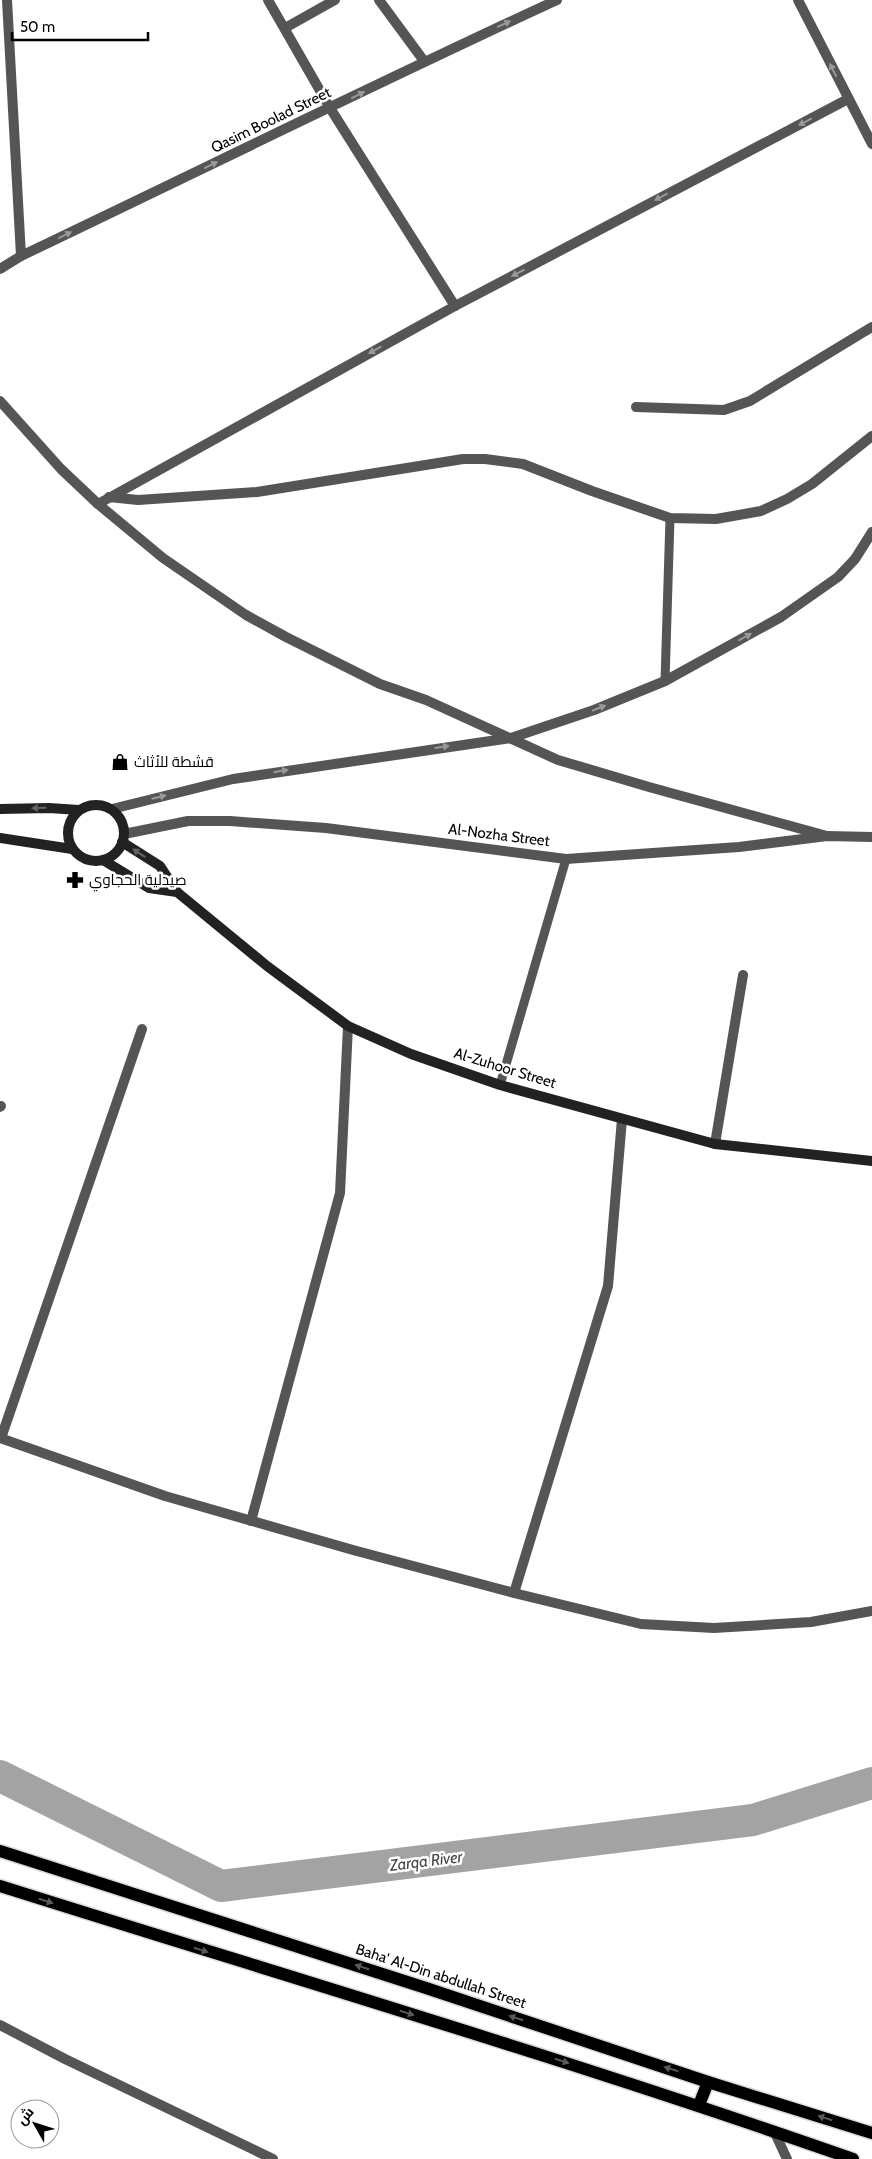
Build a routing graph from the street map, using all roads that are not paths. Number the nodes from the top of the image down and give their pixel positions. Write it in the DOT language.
graph roads {
  1 [pos="7,0"];
  2 [pos="268,0"];
  3 [pos="334,0"];
  4 [pos="380,0"];
  5 [pos="557,0"];
  6 [pos="798,0"];
  7 [pos="286,28"];
  8 [pos="424,61"];
  9 [pos="848,99"];
  10 [pos="330,108"];
  11 [pos="872,144"];
  12 [pos="21,256"];
  13 [pos="0,269"];
  14 [pos="455,306"];
  15 [pos="872,327"];
  16 [pos="0,401"];
  17 [pos="636,407"];
  18 [pos="872,436"];
  19 [pos="109,497"];
  20 [pos="98,504"];
  21 [pos="670,518"];
  22 [pos="872,532"];
  23 [pos="665,680"];
  24 [pos="511,738"];
  25 [pos="0,809"];
  26 [pos="112,809"];
  27 [pos="79,810"];
  28 [pos="827,836"];
  29 [pos="872,837"];
  30 [pos="0,838"];
  31 [pos="123,838"];
  32 [pos="72,849"];
  33 [pos="566,859"];
  34 [pos="103,860"];
  35 [pos="177,892"];
  36 [pos="743,975"];
  37 [pos="348,1026"];
  38 [pos="142,1029"];
  39 [pos="500,1085"];
  40 [pos="622,1119"];
  41 [pos="715,1144"];
  42 [pos="872,1161"];
  43 [pos="1,1438"];
  44 [pos="251,1521"];
  45 [pos="514,1593"];
  46 [pos="872,1611"];
  47 [pos="0,1851"];
  48 [pos="0,1886"];
  49 [pos="0,2025"];
  50 [pos="708,2082"];
  51 [pos="699,2105"];
  52 [pos="774,2131"];
  53 [pos="872,2133"];
  54 [pos="828,2154"];
  55 [pos="273,2159"];
  56 [pos="788,2159"];
  57 [pos="852,2159"];
  1 -- 12 [label="street"];
  2 -- 7 [label="street"];
  3 -- 7 [label="street"];
  4 -- 8 [label="street"];
  8 -- 5 [label="street, Qasim Boolad Street, one-way"];
  9 -- 6 [label="street, one-way"];
  7 -- 10 [label="street"];
  10 -- 8 [label="street, Qasim Boolad Street, one-way"];
  9 -- 11 [label="street"];
  9 -- 14 [label="street, one-way"];
  12 -- 10 [label="street, Qasim Boolad Street, one-way"];
  10 -- 14 [label="street"];
  12 -- 13 [label="street, Qasim Boolad Street"];
  14 -- 19 [label="street, one-way"];
  15 -- 17 [label="street"];
  16 -- 20 [label="street"];
  18 -- 21 [label="street"];
  19 -- 20 [label="street"];
  19 -- 21 [label="street"];
  20 -- 24 [label="street"];
  21 -- 23 [label="lane"];
  23 -- 22 [label="street, one-way"];
  24 -- 23 [label="street, one-way"];
  26 -- 24 [label="street, one-way"];
  24 -- 28 [label="street"];
  27 -- 25 [label="main road, one-way"];
  26 -- 27 [label="main road"];
  26 -- 31 [label="main road"];
  27 -- 32 [label="main road"];
  28 -- 29 [label="street, Al-Nozha Street"];
  28 -- 33 [label="street, Al-Nozha Street"];
  30 -- 32 [label="main road"];
  31 -- 33 [label="street, Al-Nozha Street"];
  31 -- 34 [label="main road"];
  35 -- 31 [label="main road, Al-Zuhoor Street, one-way"];
  32 -- 34 [label="main road"];
  33 -- 39 [label="lane"];
  34 -- 35 [label="main road"];
  35 -- 37 [label="main road, Al-Zuhoor Street"];
  36 -- 41 [label="street"];
  37 -- 39 [label="main road, Al-Zuhoor Street"];
  37 -- 44 [label="street"];
  38 -- 43 [label="street"];
  39 -- 40 [label="main road, Al-Zuhoor Street"];
  40 -- 41 [label="main road, Al-Zuhoor Street"];
  40 -- 45 [label="street"];
  41 -- 42 [label="main road, Al-Zuhoor Street"];
  43 -- 44 [label="street"];
  44 -- 45 [label="street"];
  45 -- 46 [label="street"];
  50 -- 47 [label="main road, Baha' Al-Din abdullah Street, one-way"];
  48 -- 51 [label="main road, one-way"];
  49 -- 55 [label="street"];
  50 -- 51 [label="main road"];
  53 -- 50 [label="main road, Baha' Al-Din abdullah Street, one-way"];
  51 -- 52 [label="main road"];
  52 -- 54 [label="main road"];
  52 -- 56 [label="street"];
  54 -- 57 [label="main road"];
}
